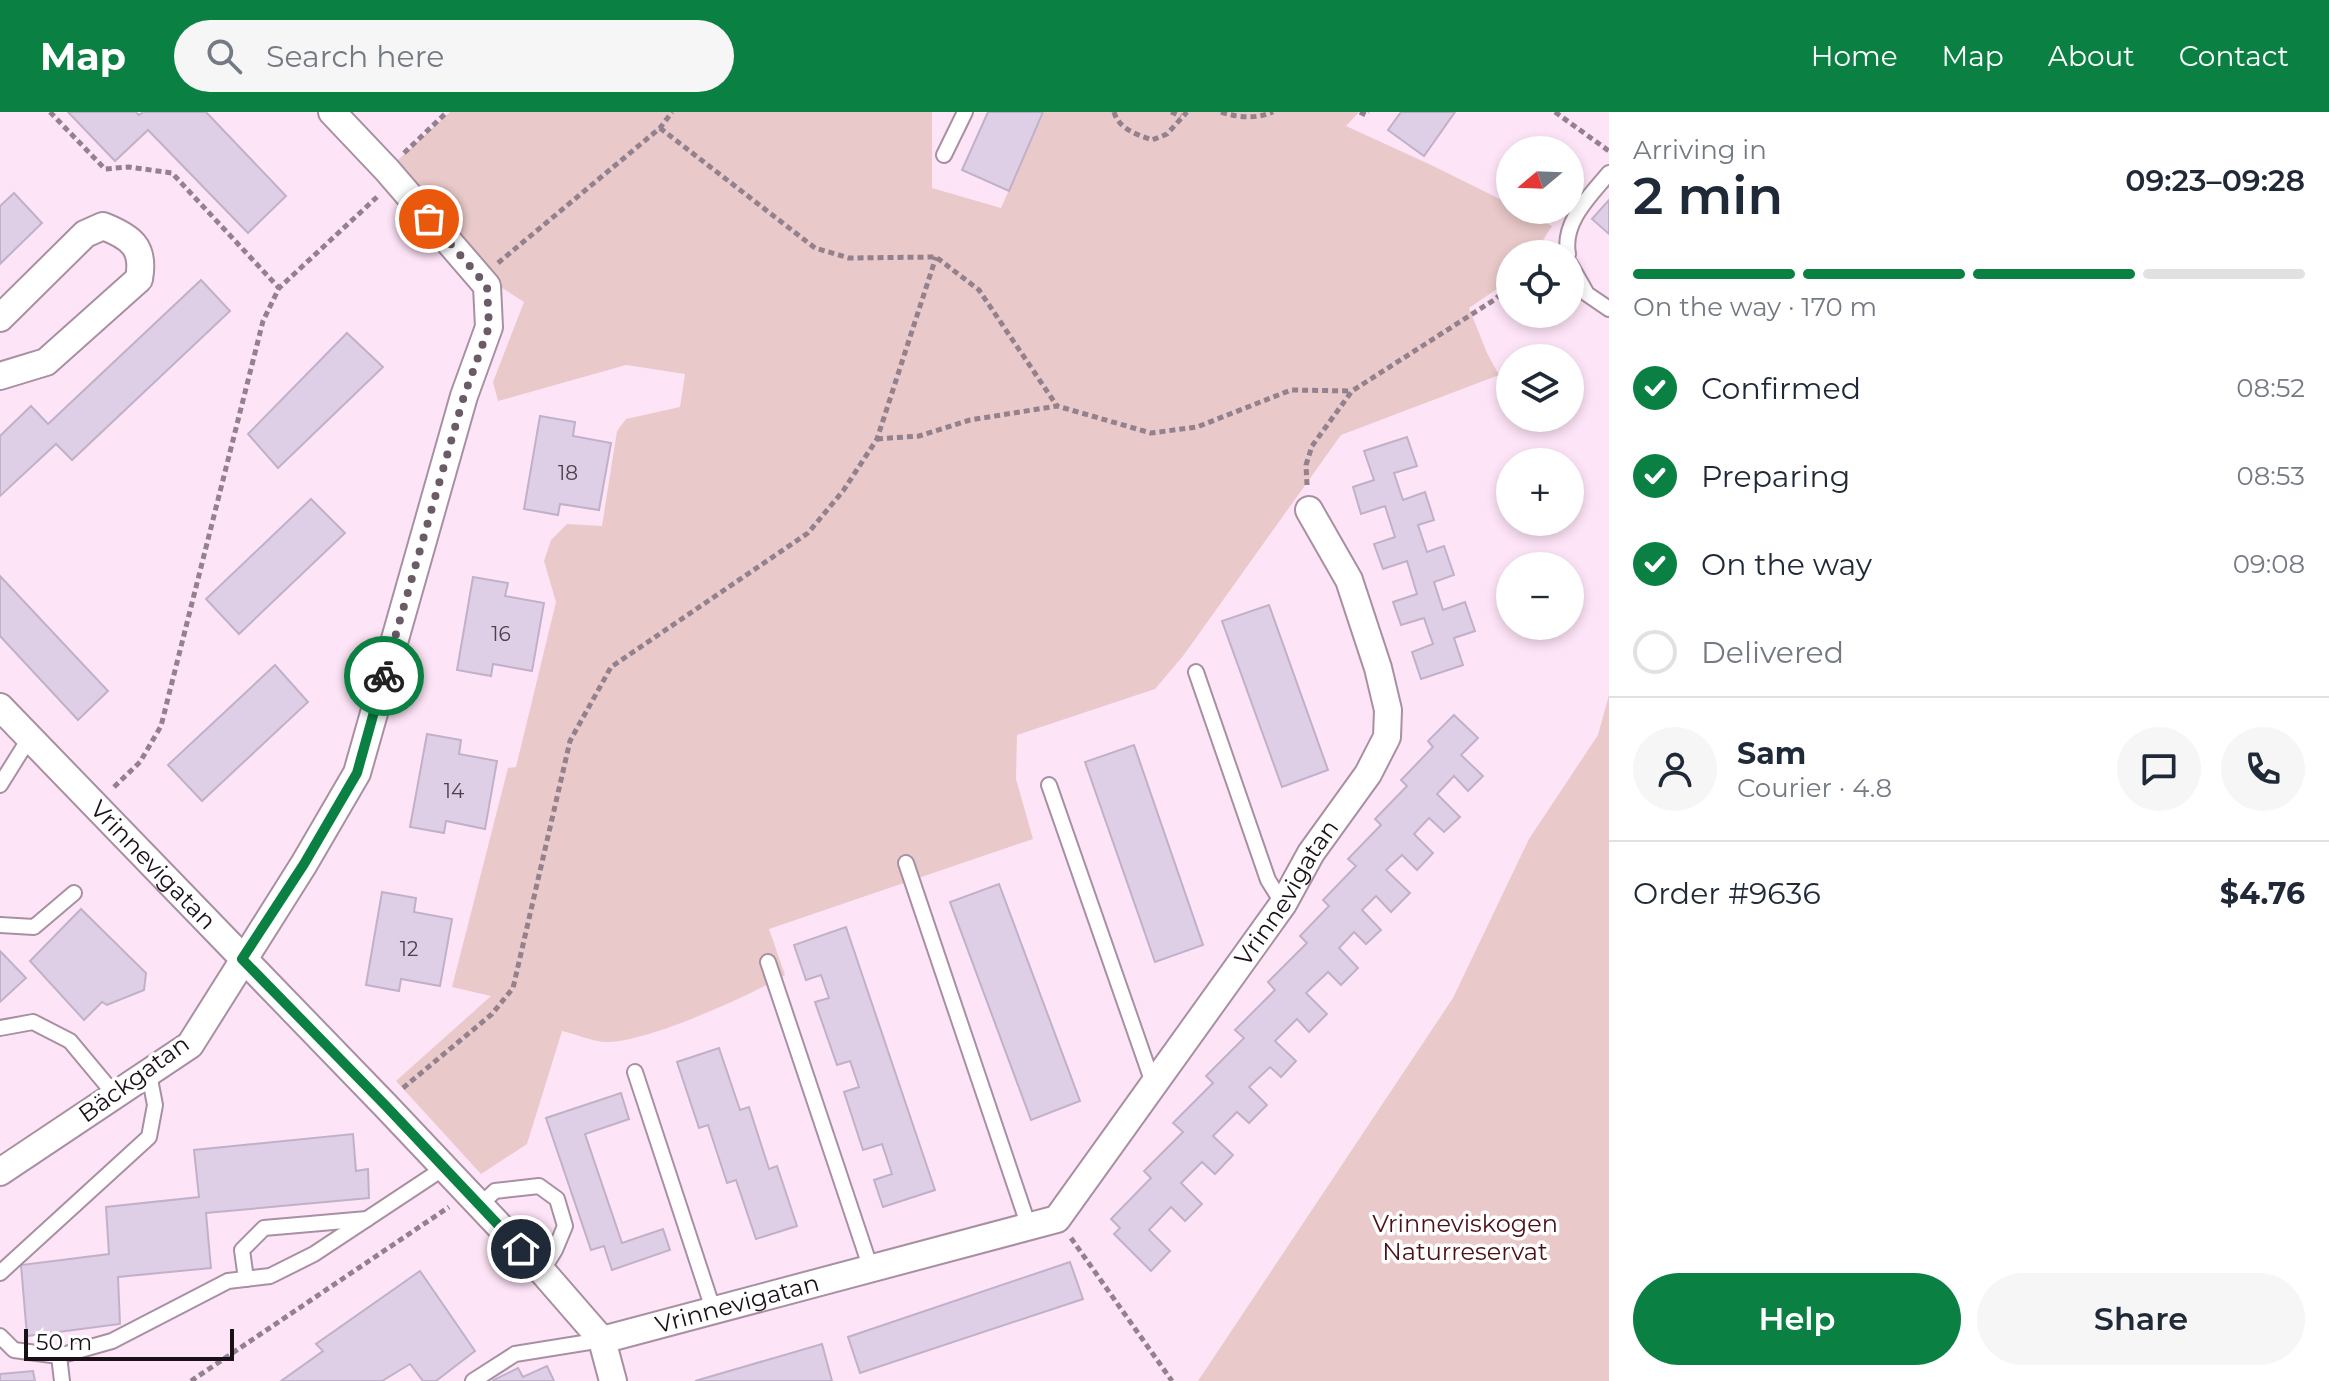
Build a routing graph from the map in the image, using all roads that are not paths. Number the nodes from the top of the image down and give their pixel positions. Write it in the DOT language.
graph roads {
  1 [pos="332,112"];
  2 [pos="965,112"];
  3 [pos="944,155"];
  4 [pos="1609,173"];
  5 [pos="1565,240"];
  6 [pos="1584,289"];
  7 [pos="1609,309"];
  8 [pos="0,318"];
  9 [pos="0,376"];
  10 [pos="1309,510"];
  11 [pos="1196,672"];
  12 [pos="0,707"];
  13 [pos="30,737"];
  14 [pos="0,785"];
  15 [pos="1049,785"];
  16 [pos="906,863"];
  17 [pos="74,893"];
  18 [pos="1283,904"];
  19 [pos="0,925"];
  20 [pos="242,959"];
  21 [pos="768,962"];
  22 [pos="0,1028"];
  23 [pos="635,1072"];
  24 [pos="149,1074"];
  25 [pos="1154,1086"];
  26 [pos="115,1095"];
  27 [pos="444,1168"];
  28 [pos="0,1172"];
  29 [pos="474,1200"];
  30 [pos="370,1219"];
  31 [pos="1029,1227"];
  32 [pos="871,1269"];
  33 [pos="542,1271"];
  34 [pos="0,1273"];
  35 [pos="246,1279"];
  36 [pos="714,1312"];
  37 [pos="0,1336"];
  38 [pos="602,1340"];
  39 [pos="59,1356"];
  40 [pos="62,1381"];
  41 [pos="473,1381"];
  42 [pos="613,1381"];
  1 -- 20 [label="street, Bäckgatan"];
  2 -- 3 [label="lane"];
  4 -- 5 [label="lane"];
  6 -- 7 [label="lane"];
  8 -- 9 [label="street"];
  10 -- 18 [label="street, Vrinnevigatan"];
  11 -- 18 [label="lane"];
  12 -- 13 [label="street, Vrinnevigatan"];
  13 -- 14 [label="lane"];
  13 -- 20 [label="street, Vrinnevigatan"];
  15 -- 25 [label="lane"];
  16 -- 31 [label="lane"];
  17 -- 19 [label="lane"];
  18 -- 25 [label="street, Vrinnevigatan"];
  20 -- 24 [label="street, Bäckgatan"];
  20 -- 27 [label="street, Vrinnevigatan"];
  21 -- 32 [label="lane"];
  22 -- 26 [label="lane"];
  23 -- 36 [label="lane"];
  24 -- 26 [label="street, Bäckgatan"];
  24 -- 34 [label="lane"];
  25 -- 31 [label="street, Vrinnevigatan"];
  26 -- 28 [label="street, Bäckgatan"];
  27 -- 29 [label="street, Vrinnevigatan"];
  27 -- 30 [label="lane"];
  29 -- 33 [label="street, Vrinnevigatan"];
  29 -- 33 [label="lane"];
  30 -- 35 [label="lane"];
  30 -- 35 [label="lane"];
  31 -- 32 [label="street, Vrinnevigatan"];
  32 -- 36 [label="street, Vrinnevigatan"];
  33 -- 38 [label="street, Vrinnevigatan"];
  35 -- 39 [label="lane"];
  36 -- 38 [label="street, Vrinnevigatan"];
  37 -- 39 [label="lane"];
  38 -- 41 [label="lane"];
  38 -- 42 [label="street, Vrinnevigatan"];
  39 -- 40 [label="lane"];
}
